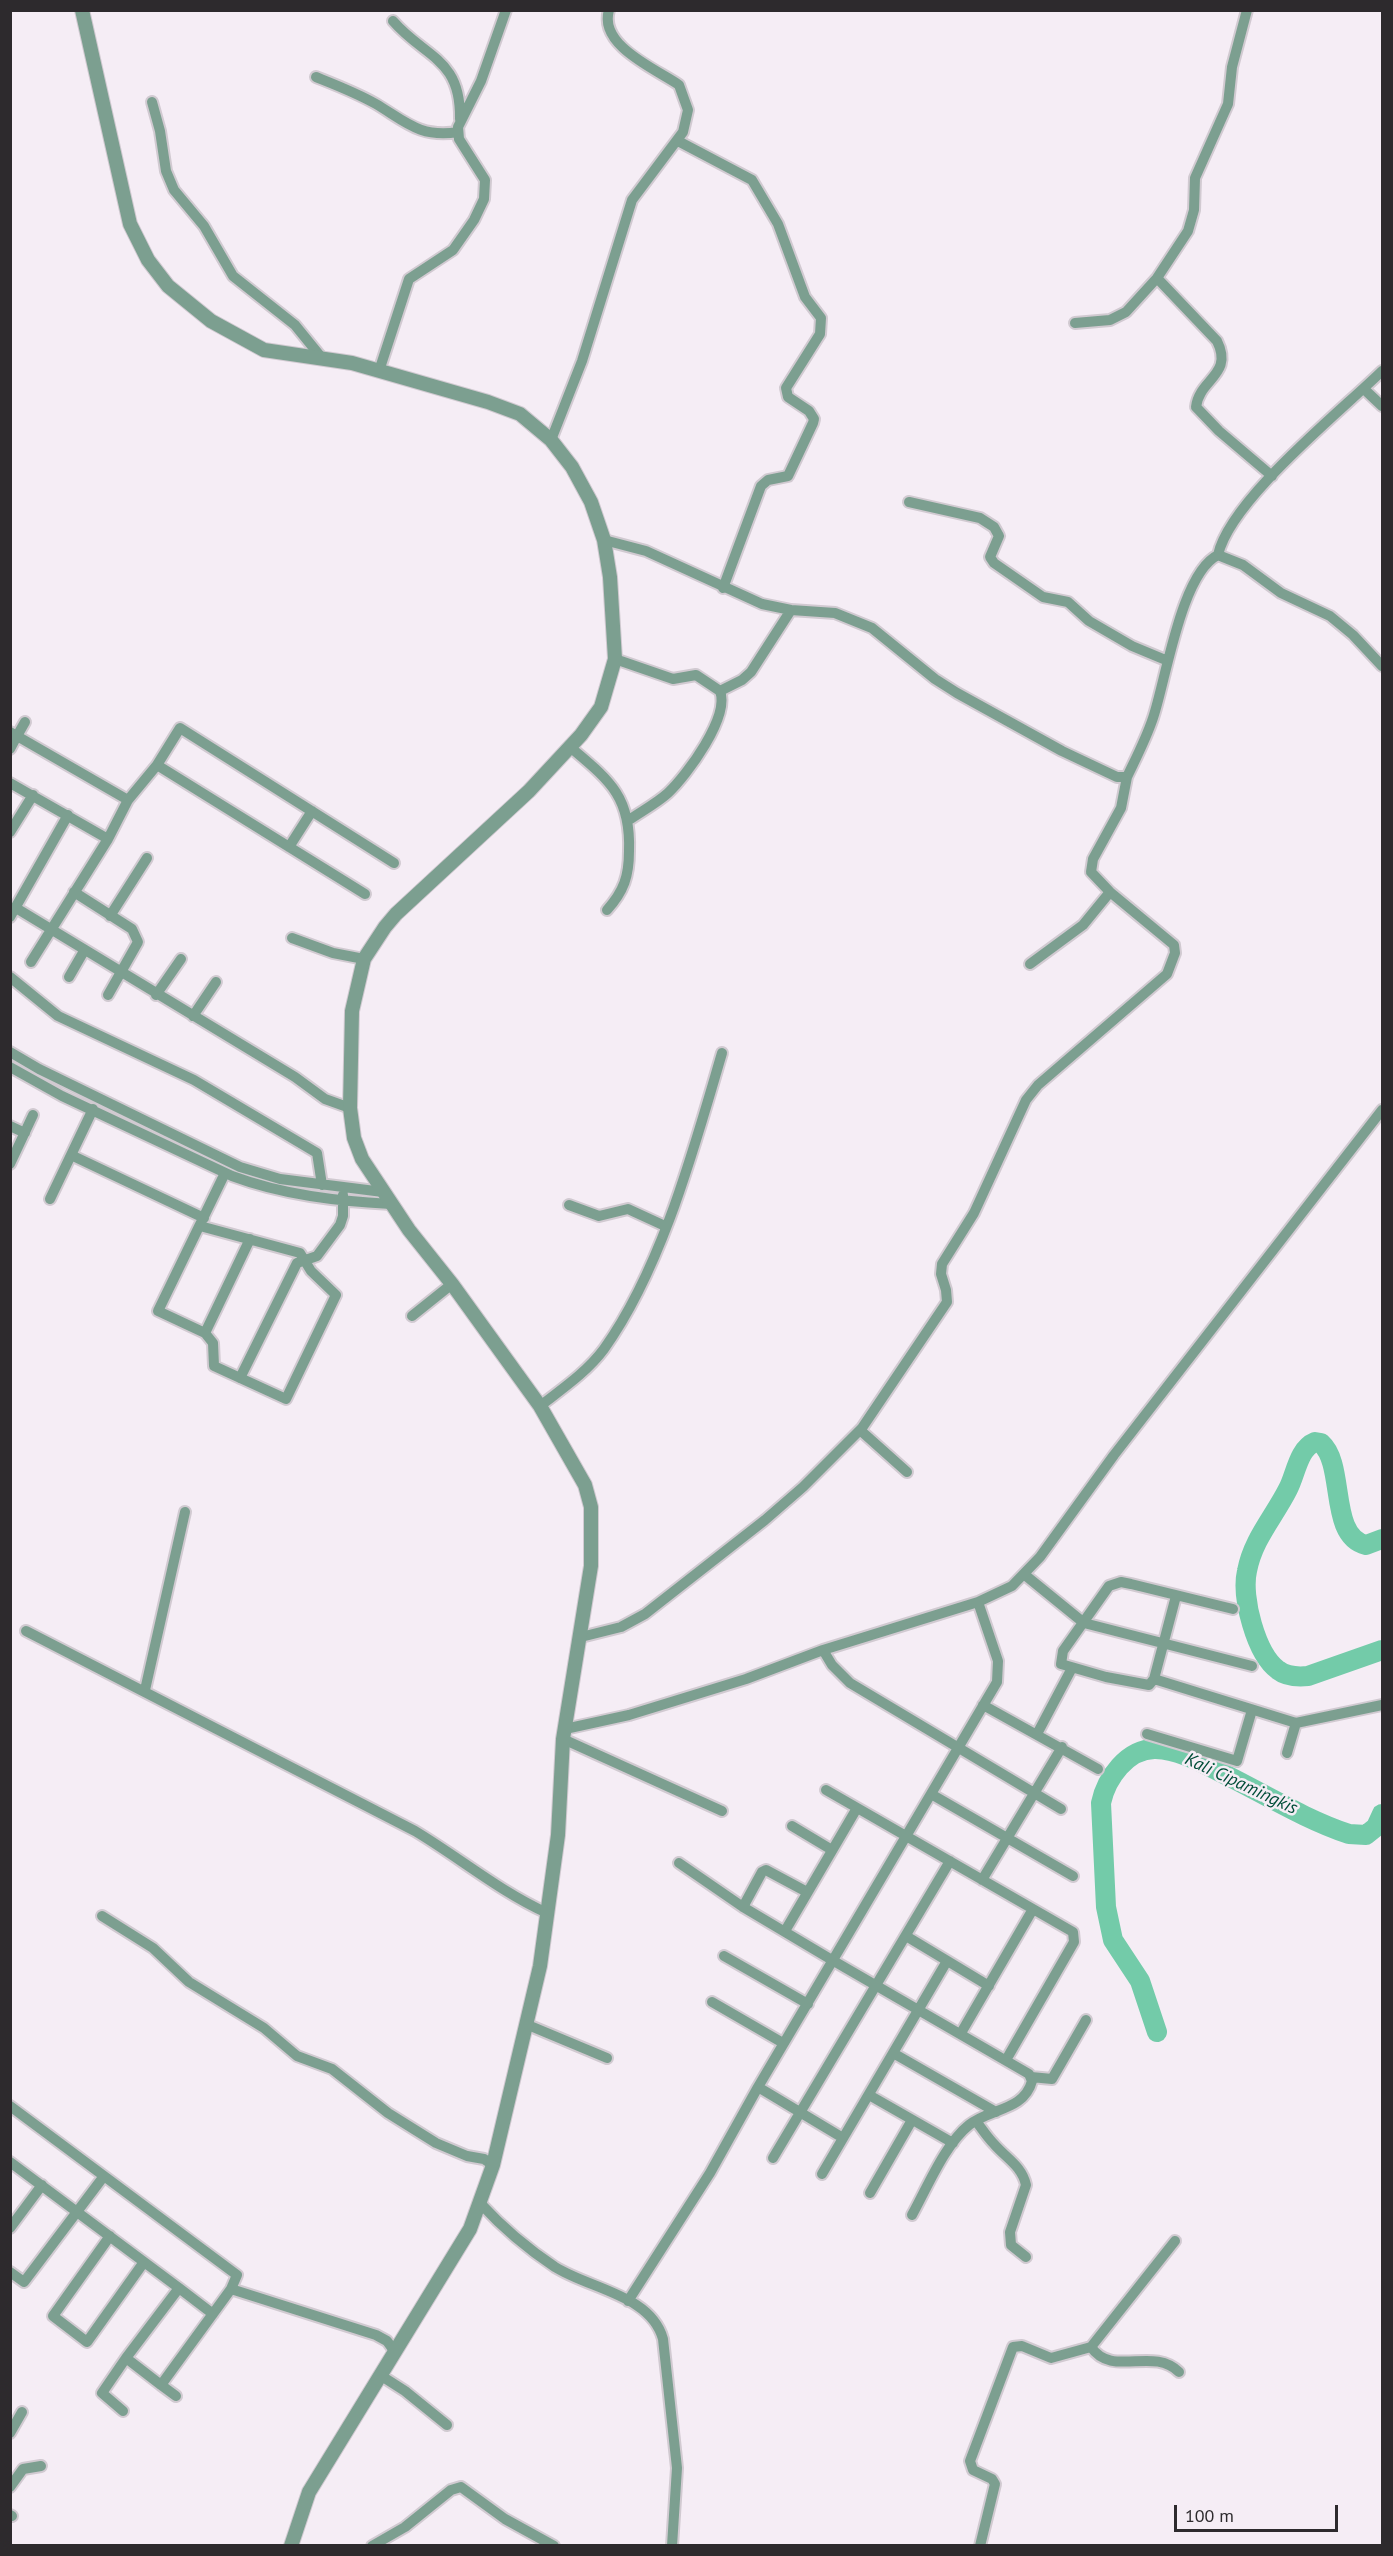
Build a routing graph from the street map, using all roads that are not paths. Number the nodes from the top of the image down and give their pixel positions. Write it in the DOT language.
graph roads {
  1 [pos="82,10"];
  2 [pos="506,10"];
  3 [pos="609,10"];
  4 [pos="1247,10"];
  5 [pos="393,21"];
  6 [pos="316,76"];
  7 [pos="152,102"];
  8 [pos="460,120"];
  9 [pos="458,132"];
  10 [pos="678,141"];
  11 [pos="1157,278"];
  12 [pos="1075,323"];
  13 [pos="315,356"];
  14 [pos="379,371"];
  15 [pos="1383,371"];
  16 [pos="1364,389"];
  17 [pos="1383,406"];
  18 [pos="551,440"];
  19 [pos="1272,476"];
  20 [pos="909,502"];
  21 [pos="604,540"];
  22 [pos="1218,555"];
  23 [pos="723,588"];
  24 [pos="791,610"];
  25 [pos="615,659"];
  26 [pos="1168,662"];
  27 [pos="1383,666"];
  28 [pos="720,691"];
  29 [pos="25,722"];
  30 [pos="14,734"];
  31 [pos="570,747"];
  32 [pos="10,749"];
  33 [pos="157,765"];
  34 [pos="1127,777"];
  35 [pos="10,783"];
  36 [pos="33,795"];
  37 [pos="128,800"];
  38 [pos="312,811"];
  39 [pos="68,815"];
  40 [pos="629,820"];
  41 [pos="10,832"];
  42 [pos="108,839"];
  43 [pos="289,847"];
  44 [pos="147,858"];
  45 [pos="394,863"];
  46 [pos="74,892"];
  47 [pos="1110,892"];
  48 [pos="365,894"];
  49 [pos="608,910"];
  50 [pos="13,912"];
  51 [pos="110,916"];
  52 [pos="50,930"];
  53 [pos="292,938"];
  54 [pos="84,951"];
  55 [pos="358,958"];
  56 [pos="181,959"];
  57 [pos="31,962"];
  58 [pos="1030,964"];
  59 [pos="121,973"];
  60 [pos="10,977"];
  61 [pos="69,977"];
  62 [pos="216,982"];
  63 [pos="108,995"];
  64 [pos="156,995"];
  65 [pos="193,1016"];
  66 [pos="10,1052"];
  67 [pos="722,1053"];
  68 [pos="10,1067"];
  69 [pos="345,1107"];
  70 [pos="93,1110"];
  71 [pos="1383,1110"];
  72 [pos="33,1115"];
  73 [pos="10,1126"];
  74 [pos="25,1133"];
  75 [pos="71,1155"];
  76 [pos="10,1164"];
  77 [pos="225,1173"];
  78 [pos="322,1185"];
  79 [pos="344,1187"];
  80 [pos="387,1198"];
  81 [pos="50,1199"];
  82 [pos="342,1199"];
  83 [pos="569,1205"];
  84 [pos="202,1222"];
  85 [pos="665,1226"];
  86 [pos="250,1239"];
  87 [pos="305,1259"];
  88 [pos="449,1287"];
  89 [pos="412,1316"];
  90 [pos="205,1333"];
  91 [pos="240,1378"];
  92 [pos="540,1406"];
  93 [pos="860,1430"];
  94 [pos="907,1472"];
  95 [pos="185,1512"];
  96 [pos="1025,1575"];
  97 [pos="1176,1596"];
  98 [pos="978,1602"];
  99 [pos="1233,1609"];
  100 [pos="1084,1623"];
  101 [pos="26,1631"];
  102 [pos="581,1636"];
  103 [pos="1164,1645"];
  104 [pos="824,1650"];
  105 [pos="1252,1666"];
  106 [pos="1072,1668"];
  107 [pos="1154,1680"];
  108 [pos="145,1690"];
  109 [pos="983,1705"];
  110 [pos="1383,1705"];
  111 [pos="1252,1710"];
  112 [pos="1296,1723"];
  113 [pos="564,1734"];
  114 [pos="1037,1734"];
  115 [pos="1147,1734"];
  116 [pos="958,1747"];
  117 [pos="1062,1747"];
  118 [pos="1287,1753"];
  119 [pos="1098,1769"];
  120 [pos="826,1790"];
  121 [pos="1034,1793"];
  122 [pos="931,1794"];
  123 [pos="857,1808"];
  124 [pos="1061,1809"];
  125 [pos="722,1811"];
  126 [pos="792,1826"];
  127 [pos="906,1836"];
  128 [pos="1007,1838"];
  129 [pos="832,1850"];
  130 [pos="950,1862"];
  131 [pos="679,1863"];
  132 [pos="1073,1876"];
  133 [pos="982,1880"];
  134 [pos="807,1892"];
  135 [pos="743,1907"];
  136 [pos="1033,1909"];
  137 [pos="541,1911"];
  138 [pos="102,1916"];
  139 [pos="785,1931"];
  140 [pos="906,1936"];
  141 [pos="724,1956"];
  142 [pos="832,1960"];
  143 [pos="947,1961"];
  144 [pos="876,1986"];
  145 [pos="989,1986"];
  146 [pos="712,2002"];
  147 [pos="808,2004"];
  148 [pos="919,2009"];
  149 [pos="1086,2020"];
  150 [pos="528,2025"];
  151 [pos="961,2034"];
  152 [pos="783,2043"];
  153 [pos="893,2053"];
  154 [pos="607,2058"];
  155 [pos="1006,2060"];
  156 [pos="1031,2077"];
  157 [pos="758,2087"];
  158 [pos="868,2095"];
  159 [pos="10,2106"];
  160 [pos="996,2112"];
  161 [pos="800,2113"];
  162 [pos="912,2120"];
  163 [pos="976,2121"];
  164 [pos="843,2138"];
  165 [pos="953,2143"];
  166 [pos="773,2158"];
  167 [pos="10,2162"];
  168 [pos="489,2162"];
  169 [pos="822,2174"];
  170 [pos="104,2176"];
  171 [pos="42,2185"];
  172 [pos="870,2193"];
  173 [pos="481,2204"];
  174 [pos="76,2211"];
  175 [pos="912,2215"];
  176 [pos="10,2228"];
  177 [pos="110,2236"];
  178 [pos="1175,2241"];
  179 [pos="1026,2257"];
  180 [pos="144,2262"];
  181 [pos="10,2272"];
  182 [pos="179,2288"];
  183 [pos="231,2289"];
  184 [pos="628,2301"];
  185 [pos="213,2314"];
  186 [pos="391,2347"];
  187 [pos="1091,2347"];
  188 [pos="126,2358"];
  189 [pos="1179,2372"];
  190 [pos="380,2375"];
  191 [pos="161,2385"];
  192 [pos="176,2396"];
  193 [pos="123,2411"];
  194 [pos="22,2412"];
  195 [pos="447,2425"];
  196 [pos="10,2433"];
  197 [pos="41,2466"];
  198 [pos="10,2487"];
  199 [pos="291,2546"];
  200 [pos="372,2546"];
  201 [pos="554,2546"];
  202 [pos="672,2546"];
  203 [pos="980,2546"];
  1 -- 13 [label="street"];
  2 -- 8 [label="street"];
  3 -- 10 [label="street"];
  4 -- 11 [label="street"];
  5 -- 8 [label="street"];
  6 -- 9 [label="street"];
  7 -- 13 [label="street"];
  8 -- 9 [label="street"];
  9 -- 14 [label="street"];
  10 -- 18 [label="street"];
  10 -- 23 [label="street"];
  11 -- 12 [label="street"];
  11 -- 19 [label="street"];
  13 -- 14 [label="street"];
  14 -- 18 [label="street"];
  15 -- 16 [label="street"];
  16 -- 17 [label="street"];
  16 -- 19 [label="street"];
  18 -- 21 [label="street"];
  19 -- 22 [label="street"];
  20 -- 26 [label="street"];
  21 -- 23 [label="street"];
  21 -- 25 [label="street"];
  22 -- 26 [label="street"];
  22 -- 27 [label="street"];
  23 -- 24 [label="street"];
  24 -- 28 [label="street"];
  24 -- 34 [label="street"];
  25 -- 28 [label="street"];
  25 -- 31 [label="street"];
  26 -- 34 [label="street"];
  28 -- 40 [label="street"];
  29 -- 30 [label="street"];
  30 -- 32 [label="street"];
  30 -- 37 [label="street"];
  31 -- 40 [label="street"];
  31 -- 55 [label="street"];
  33 -- 37 [label="street"];
  33 -- 38 [label="street"];
  33 -- 43 [label="street"];
  34 -- 47 [label="street"];
  35 -- 36 [label="street"];
  36 -- 39 [label="street"];
  36 -- 41 [label="street"];
  37 -- 42 [label="street"];
  38 -- 43 [label="street"];
  38 -- 45 [label="street"];
  39 -- 42 [label="street"];
  39 -- 50 [label="street"];
  40 -- 49 [label="street"];
  42 -- 46 [label="street"];
  43 -- 48 [label="street"];
  44 -- 51 [label="street"];
  46 -- 51 [label="street"];
  46 -- 52 [label="street"];
  47 -- 58 [label="street"];
  47 -- 93 [label="street"];
  50 -- 52 [label="street"];
  51 -- 59 [label="street"];
  52 -- 54 [label="street"];
  52 -- 57 [label="street"];
  53 -- 55 [label="street"];
  54 -- 59 [label="street"];
  54 -- 61 [label="street"];
  55 -- 69 [label="street"];
  56 -- 64 [label="street"];
  59 -- 63 [label="street"];
  59 -- 64 [label="street"];
  60 -- 78 [label="street"];
  62 -- 65 [label="street"];
  64 -- 65 [label="street"];
  65 -- 69 [label="street"];
  66 -- 78 [label="street"];
  67 -- 85 [label="street"];
  68 -- 70 [label="street"];
  69 -- 80 [label="street"];
  70 -- 75 [label="street"];
  70 -- 77 [label="street"];
  71 -- 96 [label="street"];
  72 -- 74 [label="street"];
  73 -- 74 [label="street"];
  74 -- 76 [label="street"];
  75 -- 81 [label="street"];
  75 -- 84 [label="street"];
  77 -- 82 [label="street"];
  77 -- 84 [label="street"];
  78 -- 79 [label="street"];
  79 -- 80 [label="street"];
  79 -- 82 [label="street"];
  80 -- 82 [label="street"];
  80 -- 88 [label="street"];
  82 -- 87 [label="street"];
  83 -- 85 [label="street"];
  84 -- 86 [label="street"];
  84 -- 90 [label="street"];
  85 -- 92 [label="street"];
  86 -- 87 [label="street"];
  86 -- 90 [label="street"];
  87 -- 91 [label="street"];
  87 -- 91 [label="street"];
  88 -- 89 [label="street"];
  88 -- 92 [label="street"];
  90 -- 91 [label="street"];
  92 -- 102 [label="street"];
  93 -- 94 [label="street"];
  93 -- 102 [label="street"];
  95 -- 108 [label="street"];
  96 -- 98 [label="street"];
  96 -- 100 [label="street"];
  97 -- 99 [label="street"];
  97 -- 100 [label="street"];
  97 -- 103 [label="street"];
  98 -- 104 [label="street"];
  98 -- 109 [label="street"];
  100 -- 103 [label="street"];
  100 -- 106 [label="street"];
  101 -- 108 [label="street"];
  102 -- 113 [label="street"];
  103 -- 105 [label="street"];
  103 -- 107 [label="street"];
  104 -- 113 [label="street"];
  104 -- 116 [label="street"];
  106 -- 107 [label="street"];
  106 -- 114 [label="street"];
  107 -- 111 [label="street"];
  108 -- 137 [label="street"];
  109 -- 114 [label="street"];
  109 -- 116 [label="street"];
  110 -- 112 [label="street"];
  111 -- 112 [label="street"];
  111 -- 115 [label="street"];
  112 -- 118 [label="street"];
  113 -- 125 [label="street"];
  113 -- 137 [label="street"];
  114 -- 117 [label="street"];
  116 -- 121 [label="street"];
  116 -- 122 [label="street"];
  117 -- 119 [label="street"];
  117 -- 121 [label="street"];
  120 -- 123 [label="street"];
  121 -- 124 [label="street"];
  121 -- 128 [label="street"];
  122 -- 127 [label="street"];
  122 -- 128 [label="street"];
  123 -- 127 [label="street"];
  123 -- 129 [label="street"];
  126 -- 129 [label="street"];
  127 -- 130 [label="street"];
  127 -- 142 [label="street"];
  128 -- 132 [label="street"];
  128 -- 133 [label="street"];
  129 -- 134 [label="street"];
  130 -- 133 [label="street"];
  130 -- 140 [label="street"];
  131 -- 135 [label="street"];
  133 -- 136 [label="street"];
  134 -- 135 [label="street"];
  134 -- 139 [label="street"];
  135 -- 139 [label="street"];
  136 -- 145 [label="street"];
  136 -- 155 [label="street"];
  137 -- 150 [label="street"];
  138 -- 168 [label="street"];
  139 -- 142 [label="street"];
  140 -- 143 [label="street"];
  140 -- 144 [label="street"];
  141 -- 147 [label="street"];
  142 -- 144 [label="street"];
  142 -- 147 [label="street"];
  143 -- 145 [label="street"];
  143 -- 148 [label="street"];
  144 -- 148 [label="street"];
  144 -- 161 [label="street"];
  145 -- 151 [label="street"];
  146 -- 152 [label="street"];
  147 -- 152 [label="street"];
  148 -- 151 [label="street"];
  148 -- 153 [label="street"];
  149 -- 156 [label="street"];
  150 -- 154 [label="street"];
  150 -- 168 [label="street"];
  151 -- 155 [label="street"];
  152 -- 157 [label="street"];
  153 -- 158 [label="street"];
  153 -- 160 [label="street"];
  155 -- 156 [label="street"];
  156 -- 160 [label="street"];
  157 -- 161 [label="street"];
  157 -- 184 [label="street"];
  158 -- 162 [label="street"];
  158 -- 164 [label="street"];
  159 -- 170 [label="street"];
  160 -- 163 [label="street"];
  161 -- 164 [label="street"];
  161 -- 166 [label="street"];
  162 -- 165 [label="street"];
  162 -- 172 [label="street"];
  163 -- 165 [label="street"];
  163 -- 179 [label="street"];
  164 -- 169 [label="street"];
  165 -- 175 [label="street"];
  167 -- 171 [label="street"];
  168 -- 173 [label="street"];
  170 -- 174 [label="street"];
  170 -- 183 [label="street"];
  171 -- 174 [label="street"];
  171 -- 176 [label="street"];
  173 -- 184 [label="street"];
  173 -- 186 [label="street"];
  174 -- 177 [label="street"];
  174 -- 181 [label="street"];
  177 -- 180 [label="street"];
  177 -- 180 [label="street"];
  178 -- 187 [label="street"];
  180 -- 182 [label="street"];
  182 -- 185 [label="street"];
  182 -- 188 [label="street"];
  183 -- 185 [label="street"];
  183 -- 186 [label="street"];
  184 -- 202 [label="street"];
  185 -- 191 [label="street"];
  186 -- 190 [label="street"];
  187 -- 189 [label="street"];
  187 -- 203 [label="street"];
  188 -- 191 [label="street"];
  188 -- 193 [label="street"];
  190 -- 195 [label="street"];
  190 -- 199 [label="street"];
  191 -- 192 [label="street"];
  194 -- 196 [label="street"];
  197 -- 198 [label="street"];
  200 -- 201 [label="street"];
}
